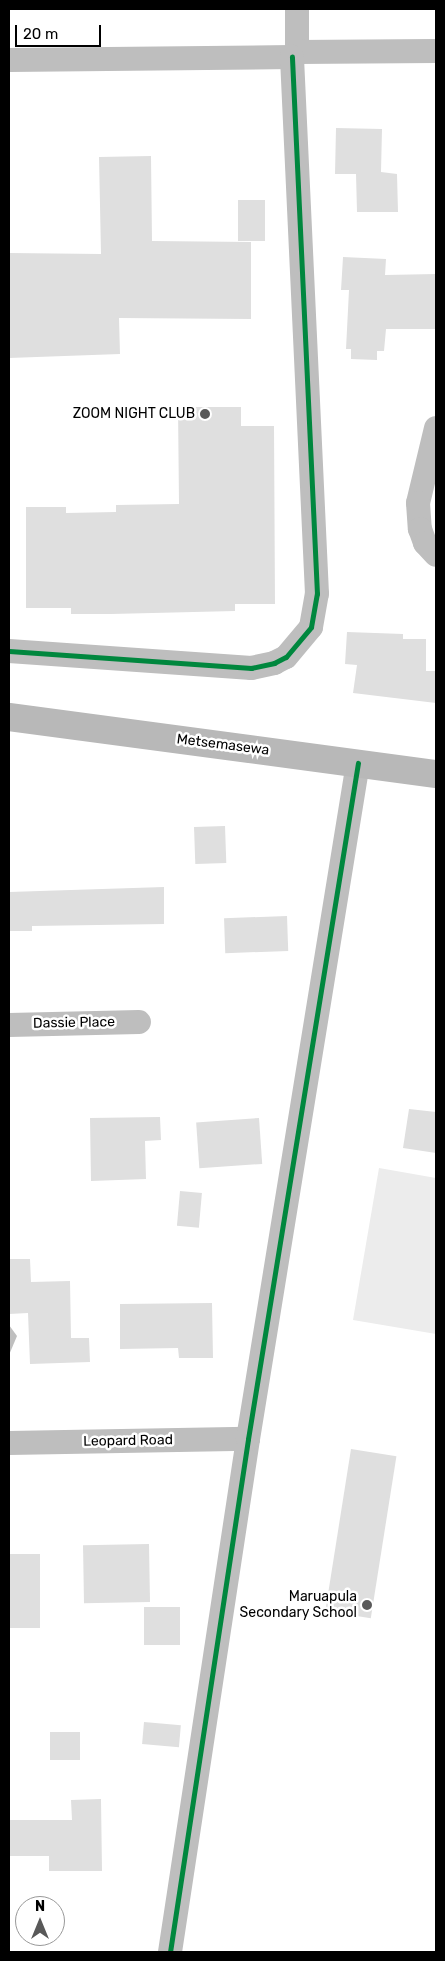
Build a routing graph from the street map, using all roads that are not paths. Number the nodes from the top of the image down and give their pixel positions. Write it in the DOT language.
graph roads {
  1 [pos="297,9"];
  2 [pos="436,51"];
  3 [pos="294,54"];
  4 [pos="9,60"];
  5 [pos="436,428"];
  6 [pos="436,554"];
  7 [pos="9,651"];
  8 [pos="9,717"];
  9 [pos="358,763"];
  10 [pos="436,774"];
  11 [pos="139,1022"];
  12 [pos="9,1025"];
  13 [pos="248,1439"];
  14 [pos="9,1442"];
  15 [pos="170,1952"];
  1 -- 3 [label="street"];
  2 -- 3 [label="street"];
  3 -- 4 [label="street"];
  3 -- 7 [label="street"];
  5 -- 6 [label="street"];
  8 -- 9 [label="street, Metsemasewa"];
  9 -- 10 [label="street, Metsemasewa"];
  9 -- 13 [label="street"];
  11 -- 12 [label="street, Dassie Place"];
  13 -- 14 [label="street, Leopard Road"];
  13 -- 15 [label="street"];
}
